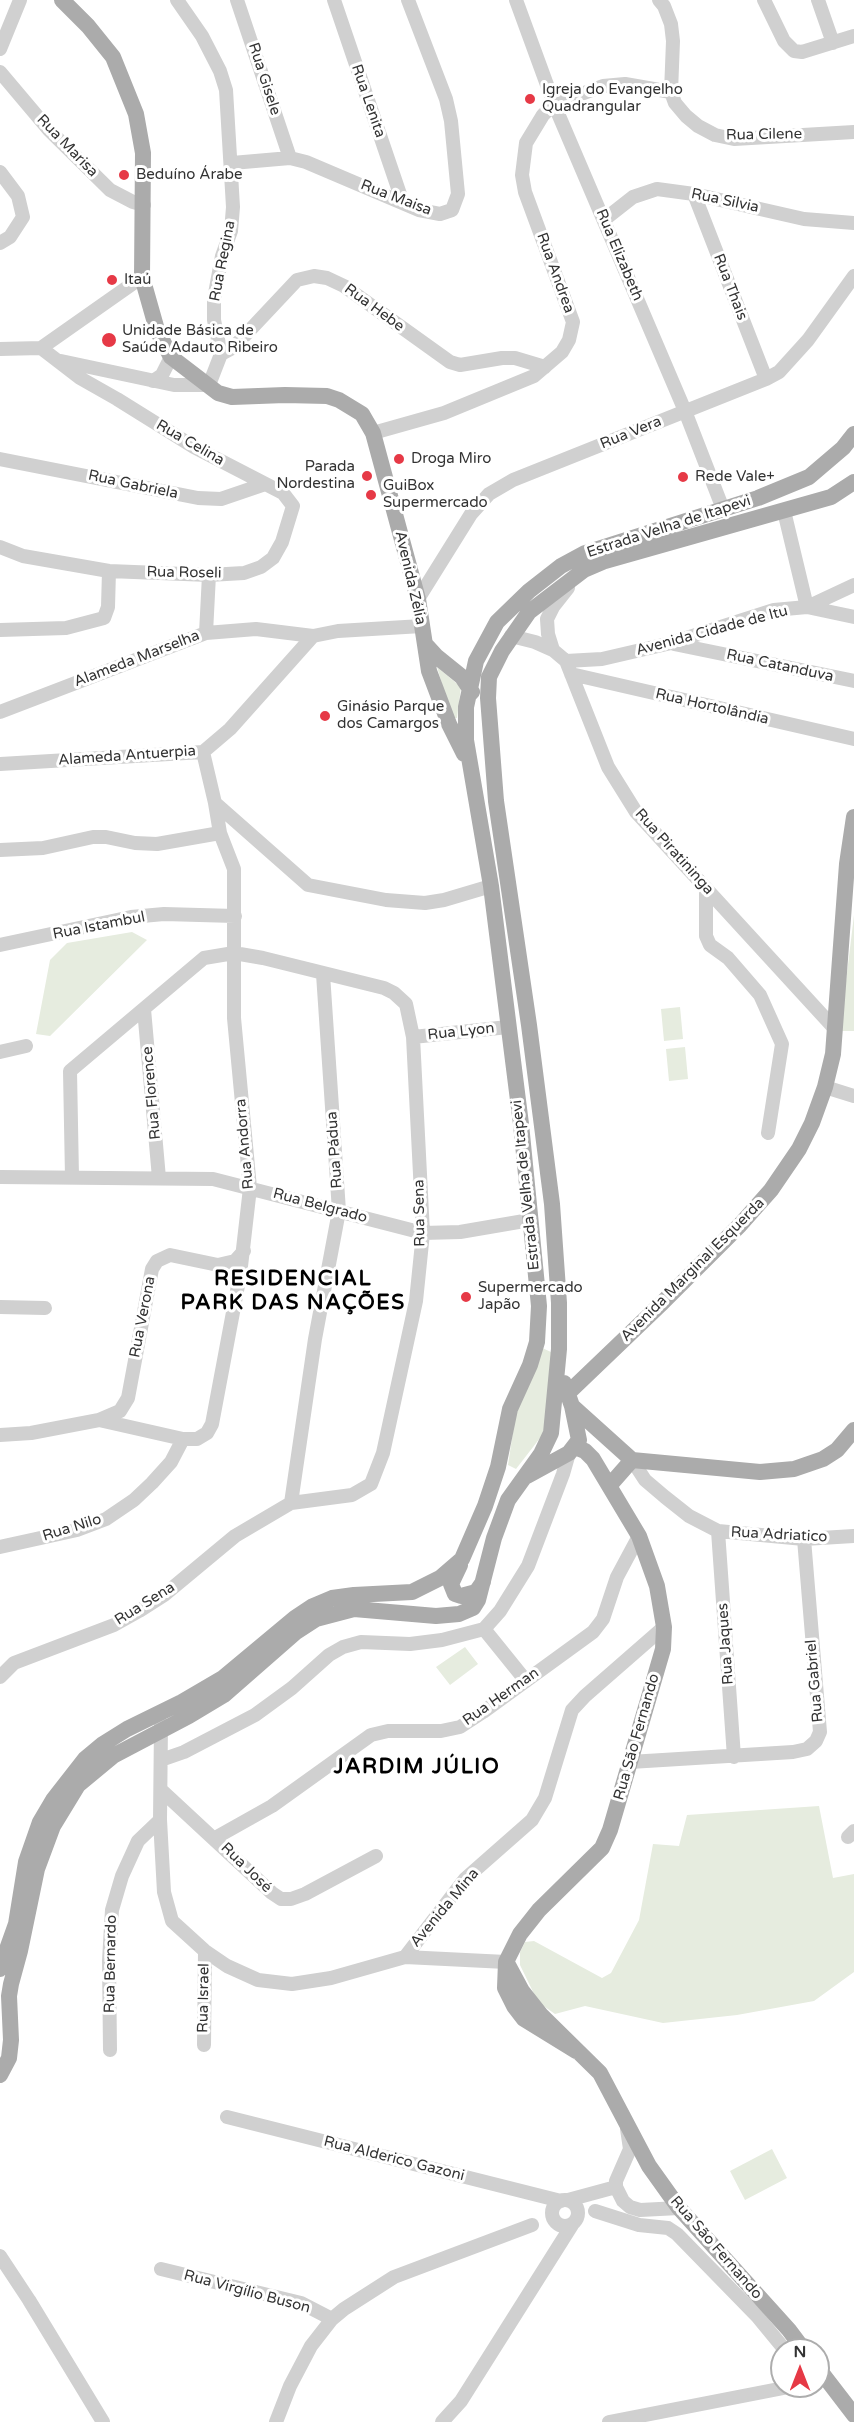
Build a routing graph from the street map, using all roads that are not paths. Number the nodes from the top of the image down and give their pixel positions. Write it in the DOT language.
graph roads {
  1 [pos="20,0"];
  2 [pos="62,0"];
  3 [pos="177,0"];
  4 [pos="237,0"];
  5 [pos="334,0"];
  6 [pos="408,0"];
  7 [pos="516,0"];
  8 [pos="659,0"];
  9 [pos="764,0"];
  10 [pos="818,0"];
  11 [pos="854,36"];
  12 [pos="833,43"];
  13 [pos="0,49"];
  14 [pos="0,72"];
  15 [pos="671,92"];
  16 [pos="554,104"];
  17 [pos="854,132"];
  18 [pos="290,158"];
  19 [pos="232,163"];
  20 [pos="0,172"];
  21 [pos="694,194"];
  22 [pos="403,203"];
  23 [pos="144,205"];
  24 [pos="605,219"];
  25 [pos="854,223"];
  26 [pos="0,243"];
  27 [pos="854,276"];
  28 [pos="142,277"];
  29 [pos="41,348"];
  30 [pos="0,349"];
  31 [pos="221,354"];
  32 [pos="171,357"];
  33 [pos="56,360"];
  34 [pos="545,367"];
  35 [pos="127,376"];
  36 [pos="766,380"];
  37 [pos="153,381"];
  38 [pos="209,385"];
  39 [pos="117,399"];
  40 [pos="685,411"];
  41 [pos="374,433"];
  42 [pos="854,434"];
  43 [pos="0,459"];
  44 [pos="854,482"];
  45 [pos="265,484"];
  46 [pos="723,509"];
  47 [pos="784,511"];
  48 [pos="0,547"];
  49 [pos="584,570"];
  50 [pos="109,572"];
  51 [pos="209,575"];
  52 [pos="848,588"];
  53 [pos="418,599"];
  54 [pos="807,607"];
  55 [pos="849,616"];
  56 [pos="422,626"];
  57 [pos="0,630"];
  58 [pos="206,633"];
  59 [pos="314,636"];
  60 [pos="511,636"];
  61 [pos="671,643"];
  62 [pos="425,644"];
  63 [pos="553,650"];
  64 [pos="566,661"];
  65 [pos="571,674"];
  66 [pos="854,681"];
  67 [pos="470,687"];
  68 [pos="0,712"];
  69 [pos="854,739"];
  70 [pos="203,752"];
  71 [pos="468,759"];
  72 [pos="0,764"];
  73 [pos="496,801"];
  74 [pos="215,803"];
  75 [pos="854,816"];
  76 [pos="220,833"];
  77 [pos="0,850"];
  78 [pos="491,886"];
  79 [pos="706,889"];
  80 [pos="235,916"];
  81 [pos="0,945"];
  82 [pos="234,952"];
  83 [pos="323,974"];
  84 [pos="144,1009"];
  85 [pos="508,1027"];
  86 [pos="835,1029"];
  87 [pos="413,1037"];
  88 [pos="26,1046"];
  89 [pos="0,1052"];
  90 [pos="825,1087"];
  91 [pos="854,1096"];
  92 [pos="768,1133"];
  93 [pos="0,1177"];
  94 [pos="72,1177"];
  95 [pos="159,1178"];
  96 [pos="250,1188"];
  97 [pos="339,1211"];
  98 [pos="530,1220"];
  99 [pos="423,1233"];
  100 [pos="244,1251"];
  101 [pos="218,1265"];
  102 [pos="236,1292"];
  103 [pos="0,1307"];
  104 [pos="45,1308"];
  105 [pos="558,1362"];
  106 [pos="128,1398"];
  107 [pos="569,1400"];
  108 [pos="99,1420"];
  109 [pos="854,1430"];
  110 [pos="150,1432"];
  111 [pos="0,1435"];
  112 [pos="183,1439"];
  113 [pos="572,1450"];
  114 [pos="632,1460"];
  115 [pos="521,1480"];
  116 [pos="610,1485"];
  117 [pos="291,1503"];
  118 [pos="718,1531"];
  119 [pos="639,1536"];
  120 [pos="854,1536"];
  121 [pos="804,1539"];
  122 [pos="0,1547"];
  123 [pos="462,1559"];
  124 [pos="485,1578"];
  125 [pos="664,1628"];
  126 [pos="484,1629"];
  127 [pos="0,1677"];
  128 [pos="526,1681"];
  129 [pos="161,1712"];
  130 [pos="161,1731"];
  131 [pos="734,1757"];
  132 [pos="161,1760"];
  133 [pos="630,1762"];
  134 [pos="161,1790"];
  135 [pos="160,1820"];
  136 [pos="215,1838"];
  137 [pos="376,1856"];
  138 [pos="205,1951"];
  139 [pos="405,1957"];
  140 [pos="1,1964"];
  141 [pos="506,1964"];
  142 [pos="6,2023"];
  143 [pos="204,2045"];
  144 [pos="110,2050"];
  145 [pos="0,2075"];
  146 [pos="227,2117"];
  147 [pos="626,2121"];
  148 [pos="616,2187"];
  149 [pos="623,2201"];
  150 [pos="560,2203"];
  151 [pos="679,2208"];
  152 [pos="594,2211"];
  153 [pos="575,2220"];
  154 [pos="557,2224"];
  155 [pos="532,2226"];
  156 [pos="0,2256"];
  157 [pos="161,2269"];
  158 [pos="332,2319"];
  159 [pos="775,2338"];
  160 [pos="795,2338"];
  161 [pos="830,2378"];
  162 [pos="770,2391"];
  163 [pos="846,2391"];
  164 [pos="461,2401"];
  165 [pos="854,2415"];
  166 [pos="103,2422"];
  167 [pos="276,2422"];
  168 [pos="442,2422"];
  169 [pos="454,2422"];
  170 [pos="609,2422"];
  1 -- 13 [label="street"];
  2 -- 23 [label="main road, Avenida Zélia"];
  3 -- 19 [label="street, Rua Regina"];
  4 -- 18 [label="street, Rua Gisele"];
  5 -- 22 [label="street, Rua Lenita"];
  6 -- 22 [label="street, Rua Maisa"];
  7 -- 16 [label="street, Rua Elizabeth"];
  8 -- 15 [label="street"];
  9 -- 12 [label="street"];
  10 -- 12 [label="street"];
  11 -- 12 [label="street"];
  14 -- 23 [label="street, Rua Marisa"];
  15 -- 16 [label="street"];
  15 -- 17 [label="street, Rua Cilene"];
  16 -- 24 [label="street, Rua Elizabeth"];
  16 -- 34 [label="street, Rua Andrea"];
  18 -- 19 [label="street, Rua Maisa"];
  18 -- 22 [label="street, Rua Maisa"];
  19 -- 31 [label="street, Rua Regina"];
  20 -- 26 [label="street"];
  21 -- 24 [label="street, Rua Silvia"];
  21 -- 25 [label="street, Rua Silvia"];
  21 -- 36 [label="street, Rua Thais"];
  23 -- 28 [label="main road, Avenida Zélia"];
  24 -- 40 [label="street, Rua Elizabeth"];
  27 -- 36 [label="street, Rua Vera"];
  28 -- 29 [label="street"];
  28 -- 32 [label="main road, Avenida Zélia"];
  29 -- 30 [label="street"];
  29 -- 33 [label="street, Rua Celina"];
  31 -- 34 [label="street, Rua Hebe"];
  31 -- 38 [label="street"];
  32 -- 37 [label="street"];
  32 -- 38 [label="main road, Avenida Zélia"];
  33 -- 35 [label="street"];
  33 -- 39 [label="street, Rua Celina"];
  34 -- 41 [label="street, Rua Andrea"];
  35 -- 37 [label="street"];
  35 -- 39 [label="street"];
  36 -- 40 [label="street, Rua Vera"];
  37 -- 38 [label="street"];
  38 -- 41 [label="main road, Avenida Zélia"];
  39 -- 45 [label="street, Rua Celina"];
  40 -- 46 [label="street, Rua Elizabeth"];
  40 -- 53 [label="street, Rua Vera"];
  41 -- 53 [label="main road, Avenida Zélia"];
  42 -- 46 [label="main road, Estrada Velha de Itapevi"];
  43 -- 45 [label="street, Rua Gabriela"];
  44 -- 47 [label="main road, Estrada Velha de Itapevi"];
  45 -- 51 [label="street, Rua Roseli"];
  46 -- 67 [label="main road, Estrada Velha de Itapevi"];
  47 -- 49 [label="main road, Estrada Velha de Itapevi"];
  47 -- 54 [label="street"];
  48 -- 50 [label="street, Rua Roseli"];
  49 -- 60 [label="main road, Estrada Velha de Itapevi"];
  49 -- 63 [label="street"];
  50 -- 51 [label="street, Rua Roseli"];
  50 -- 57 [label="street"];
  51 -- 58 [label="street"];
  52 -- 54 [label="street, Avenida Cidade de Itu"];
  52 -- 55 [label="street"];
  53 -- 56 [label="main road, Avenida Zélia"];
  54 -- 55 [label="street"];
  54 -- 61 [label="street, Avenida Cidade de Itu"];
  56 -- 59 [label="street, Alameda Marselha"];
  56 -- 62 [label="main road, Avenida Zélia"];
  58 -- 59 [label="street, Alameda Marselha"];
  58 -- 68 [label="street, Alameda Marselha"];
  59 -- 70 [label="street, Alameda Antuerpia"];
  60 -- 63 [label="street, Rua Piratininga"];
  60 -- 73 [label="main road, Estrada Velha de Itapevi"];
  61 -- 64 [label="street, Avenida Cidade de Itu"];
  61 -- 66 [label="street, Rua Catanduva"];
  62 -- 67 [label="main road"];
  62 -- 71 [label="main road, Avenida Zélia"];
  63 -- 64 [label="street, Rua Piratininga"];
  64 -- 65 [label="street, Rua Piratininga"];
  65 -- 69 [label="street, Rua Hortolândia"];
  65 -- 79 [label="street, Rua Piratininga"];
  67 -- 71 [label="main road, Estrada Velha de Itapevi"];
  67 -- 73 [label="main road"];
  70 -- 72 [label="street, Alameda Antuerpia"];
  70 -- 74 [label="street, Rua Andorra"];
  71 -- 78 [label="main road, Estrada Velha de Itapevi"];
  73 -- 105 [label="main road, Estrada Velha de Itapevi"];
  74 -- 76 [label="street, Rua Andorra"];
  74 -- 78 [label="street"];
  75 -- 86 [label="main road, Avenida Marginal Esquerda"];
  76 -- 77 [label="street"];
  76 -- 80 [label="street, Rua Andorra"];
  78 -- 85 [label="main road, Estrada Velha de Itapevi"];
  79 -- 86 [label="street, Rua Piratininga"];
  79 -- 92 [label="street"];
  80 -- 81 [label="street, Rua Istambul"];
  80 -- 82 [label="street, Rua Andorra"];
  82 -- 83 [label="street, Rua Sena"];
  82 -- 84 [label="street, Rua Sena"];
  82 -- 96 [label="street, Rua Andorra"];
  83 -- 87 [label="street, Rua Sena"];
  83 -- 97 [label="street, Rua Pádua"];
  84 -- 94 [label="street, Rua Sena"];
  84 -- 95 [label="street, Rua Florence"];
  85 -- 87 [label="street, Rua Lyon"];
  85 -- 98 [label="main road, Estrada Velha de Itapevi"];
  86 -- 90 [label="main road, Avenida Marginal Esquerda"];
  87 -- 99 [label="street, Rua Sena"];
  88 -- 89 [label="street"];
  90 -- 91 [label="street"];
  90 -- 107 [label="main road, Avenida Marginal Esquerda"];
  93 -- 94 [label="street, Rua Belgrado"];
  94 -- 95 [label="street, Rua Belgrado"];
  95 -- 96 [label="street, Rua Belgrado"];
  96 -- 97 [label="street, Rua Belgrado"];
  96 -- 100 [label="street, Rua Andorra"];
  97 -- 99 [label="street, Rua Belgrado"];
  97 -- 117 [label="street, Rua Pádua"];
  98 -- 99 [label="street, Rua Belgrado"];
  98 -- 123 [label="main road, Estrada Velha de Itapevi"];
  99 -- 117 [label="street, Rua Sena"];
  100 -- 101 [label="street"];
  100 -- 102 [label="street, Rua Andorra"];
  101 -- 102 [label="street"];
  101 -- 106 [label="street, Rua Verona"];
  102 -- 112 [label="street, Rua Andorra"];
  103 -- 104 [label="street"];
  105 -- 107 [label="main road"];
  105 -- 115 [label="main road, Estrada Velha de Itapevi"];
  106 -- 108 [label="street"];
  106 -- 110 [label="street"];
  107 -- 113 [label="main road"];
  107 -- 114 [label="main road, Rua Adriatico"];
  108 -- 110 [label="street"];
  108 -- 111 [label="street"];
  109 -- 114 [label="main road"];
  110 -- 112 [label="street"];
  112 -- 122 [label="street, Rua Nilo"];
  113 -- 115 [label="main road"];
  113 -- 116 [label="main road, Rua São Fernando"];
  113 -- 126 [label="street"];
  114 -- 116 [label="main road"];
  114 -- 118 [label="street, Rua Adriatico"];
  115 -- 124 [label="main road, Estrada Velha de Itapevi"];
  116 -- 119 [label="main road, Rua São Fernando"];
  117 -- 127 [label="street, Rua Sena"];
  118 -- 121 [label="street, Rua Adriatico"];
  118 -- 131 [label="street, Rua Jaques"];
  119 -- 125 [label="main road, Rua São Fernando"];
  119 -- 128 [label="street, Rua Herman"];
  120 -- 121 [label="street, Rua Adriatico"];
  121 -- 131 [label="street, Rua Gabriel"];
  123 -- 124 [label="main road"];
  123 -- 129 [label="main road, Estrada Velha de Itapevi"];
  124 -- 130 [label="main road, Estrada Velha de Itapevi"];
  125 -- 133 [label="main road, Rua São Fernando"];
  125 -- 139 [label="street, Avenida Mina"];
  126 -- 128 [label="street"];
  126 -- 132 [label="street"];
  128 -- 136 [label="street, Rua Herman"];
  129 -- 130 [label="street, Avenida Mina"];
  129 -- 140 [label="main road, Estrada Velha de Itapevi"];
  130 -- 132 [label="street, Avenida Mina"];
  130 -- 142 [label="main road, Estrada Velha de Itapevi"];
  131 -- 133 [label="street, Rua Gabriel"];
  132 -- 134 [label="street, Avenida Mina"];
  133 -- 141 [label="main road, Rua São Fernando"];
  134 -- 135 [label="street, Avenida Mina"];
  134 -- 136 [label="street, Rua José"];
  135 -- 138 [label="street, Avenida Mina"];
  135 -- 144 [label="street, Rua Bernardo"];
  136 -- 137 [label="street, Rua José"];
  138 -- 139 [label="street, Avenida Mina"];
  138 -- 143 [label="street, Rua Israel"];
  139 -- 141 [label="street"];
  141 -- 147 [label="main road, Rua São Fernando"];
  142 -- 145 [label="main road, Estrada Velha de Itapevi"];
  146 -- 150 [label="street, Rua Alderico Gazoni"];
  147 -- 148 [label="street"];
  147 -- 151 [label="main road, Rua São Fernando"];
  148 -- 149 [label="street"];
  148 -- 150 [label="street"];
  149 -- 151 [label="street"];
  149 -- 152 [label="street"];
  150 -- 153 [label="street"];
  150 -- 154 [label="street"];
  150 -- 155 [label="street"];
  151 -- 160 [label="main road, Rua São Fernando"];
  152 -- 153 [label="street"];
  152 -- 159 [label="street"];
  153 -- 154 [label="street"];
  153 -- 164 [label="street"];
  154 -- 155 [label="street"];
  155 -- 158 [label="street"];
  156 -- 166 [label="street"];
  157 -- 158 [label="street, Rua Virgílio Buson"];
  158 -- 167 [label="street"];
  161 -- 163 [label="main road"];
  162 -- 170 [label="street"];
  163 -- 165 [label="main road"];
  164 -- 168 [label="street"];
  164 -- 169 [label="street"];
}
